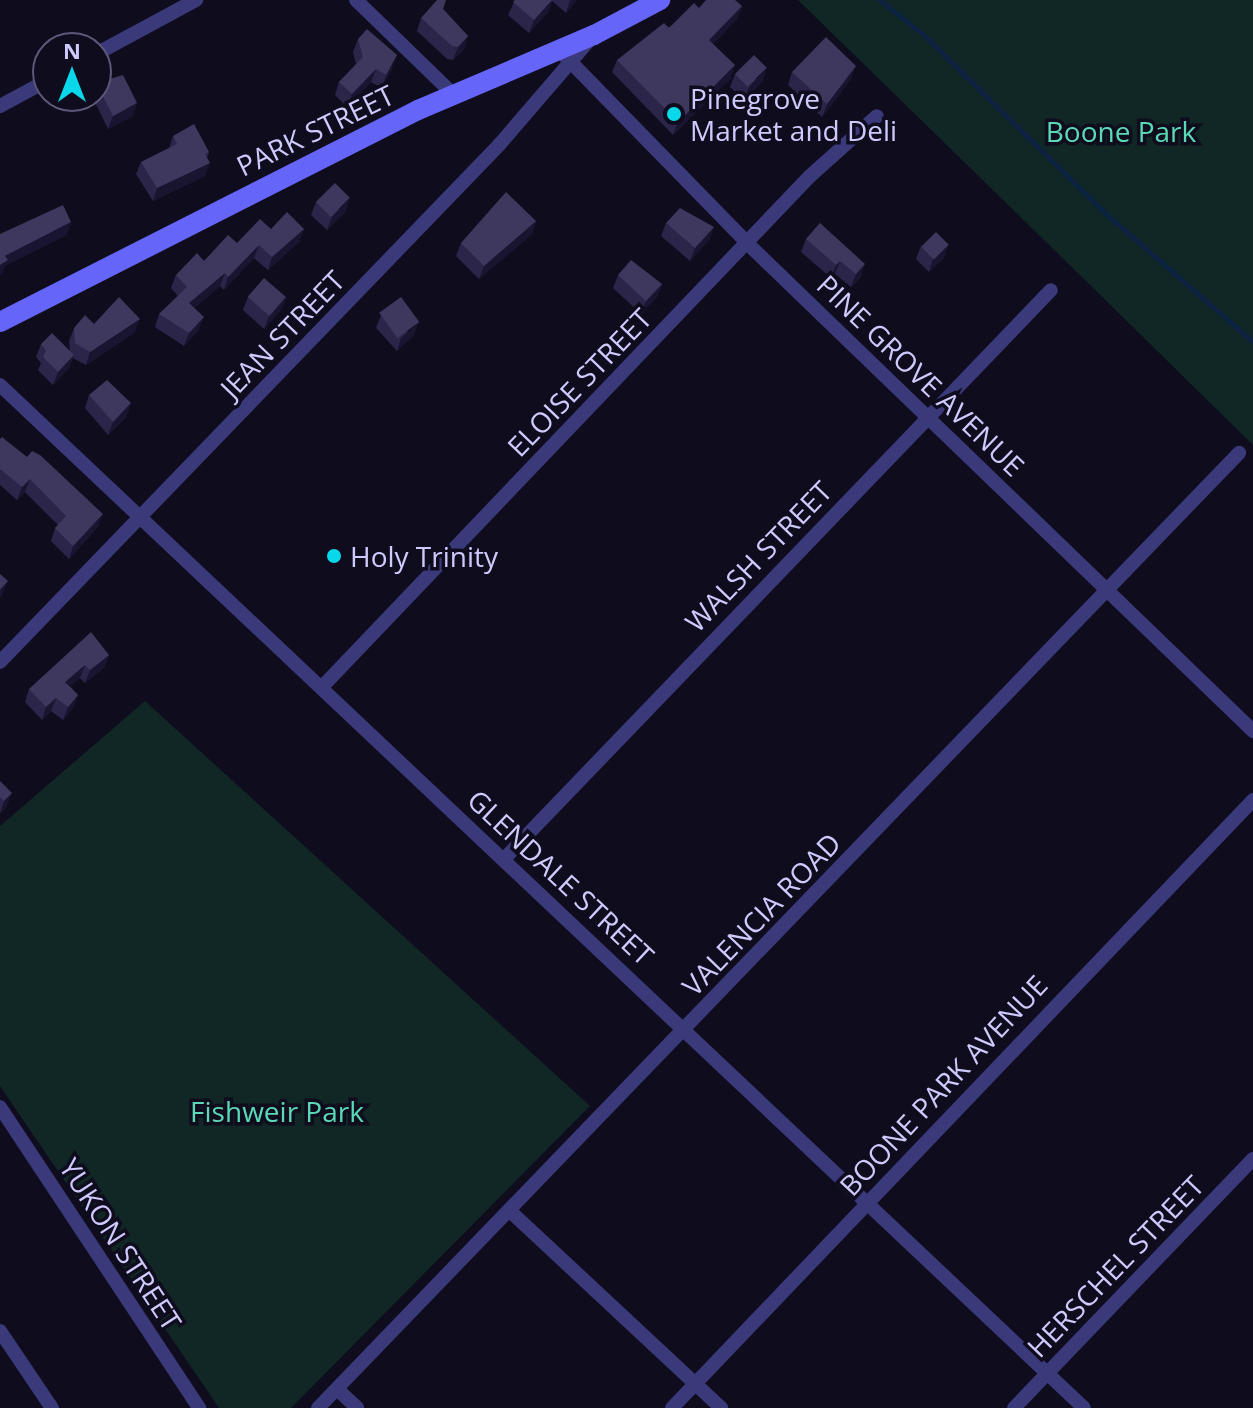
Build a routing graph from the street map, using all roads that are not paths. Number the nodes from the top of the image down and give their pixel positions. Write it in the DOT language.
graph roads {
  1 [pos="196,0"];
  2 [pos="356,0"];
  3 [pos="660,0"];
  4 [pos="112,45"];
  5 [pos="565,56"];
  6 [pos="32,89"];
  7 [pos="453,94"];
  8 [pos="0,106"];
  9 [pos="877,116"];
  10 [pos="748,244"];
  11 [pos="1051,290"];
  12 [pos="0,322"];
  13 [pos="0,385"];
  14 [pos="928,417"];
  15 [pos="1239,453"];
  16 [pos="142,515"];
  17 [pos="1108,589"];
  18 [pos="0,662"];
  19 [pos="322,687"];
  20 [pos="1253,731"];
  21 [pos="1253,800"];
  22 [pos="504,859"];
  23 [pos="686,1030"];
  24 [pos="0,1107"];
  25 [pos="1253,1159"];
  26 [pos="867,1203"];
  27 [pos="510,1211"];
  28 [pos="0,1331"];
  29 [pos="1047,1374"];
  30 [pos="695,1384"];
  31 [pos="338,1390"];
  32 [pos="52,1408"];
  33 [pos="199,1408"];
  34 [pos="318,1408"];
  35 [pos="357,1408"];
  36 [pos="672,1408"];
  37 [pos="721,1408"];
  38 [pos="1014,1408"];
  39 [pos="1084,1408"];
  1 -- 4 [label="street"];
  2 -- 7 [label="street"];
  3 -- 5 [label="street, PARK STREET"];
  5 -- 7 [label="street, PARK STREET"];
  5 -- 10 [label="street, PINE GROVE AVENUE"];
  5 -- 16 [label="street, JEAN STREET"];
  6 -- 8 [label="street"];
  7 -- 12 [label="street, PARK STREET"];
  9 -- 10 [label="street, ELOISE STREET"];
  10 -- 14 [label="street, PINE GROVE AVENUE"];
  10 -- 19 [label="street, ELOISE STREET"];
  11 -- 14 [label="street, WALSH STREET"];
  13 -- 16 [label="street, GLENDALE STREET"];
  14 -- 17 [label="street, PINE GROVE AVENUE"];
  14 -- 22 [label="street, WALSH STREET"];
  15 -- 17 [label="street, VALENCIA ROAD"];
  16 -- 18 [label="street, JEAN STREET"];
  16 -- 19 [label="street, GLENDALE STREET"];
  17 -- 20 [label="street, PINE GROVE AVENUE"];
  17 -- 23 [label="street, VALENCIA ROAD"];
  19 -- 22 [label="street, GLENDALE STREET"];
  21 -- 26 [label="street, BOONE PARK AVENUE"];
  22 -- 23 [label="street, GLENDALE STREET"];
  23 -- 26 [label="street, GLENDALE STREET"];
  23 -- 27 [label="street, VALENCIA ROAD"];
  24 -- 33 [label="street, YUKON STREET"];
  25 -- 29 [label="street, HERSCHEL STREET"];
  26 -- 29 [label="street, GLENDALE STREET"];
  26 -- 30 [label="street, BOONE PARK AVENUE"];
  27 -- 30 [label="street"];
  27 -- 31 [label="street, VALENCIA ROAD"];
  28 -- 32 [label="street"];
  29 -- 38 [label="street, HERSCHEL STREET"];
  29 -- 39 [label="street, GLENDALE STREET"];
  30 -- 36 [label="street, BOONE PARK AVENUE"];
  30 -- 37 [label="street"];
  31 -- 34 [label="street, VALENCIA ROAD"];
  31 -- 35 [label="street"];
}
